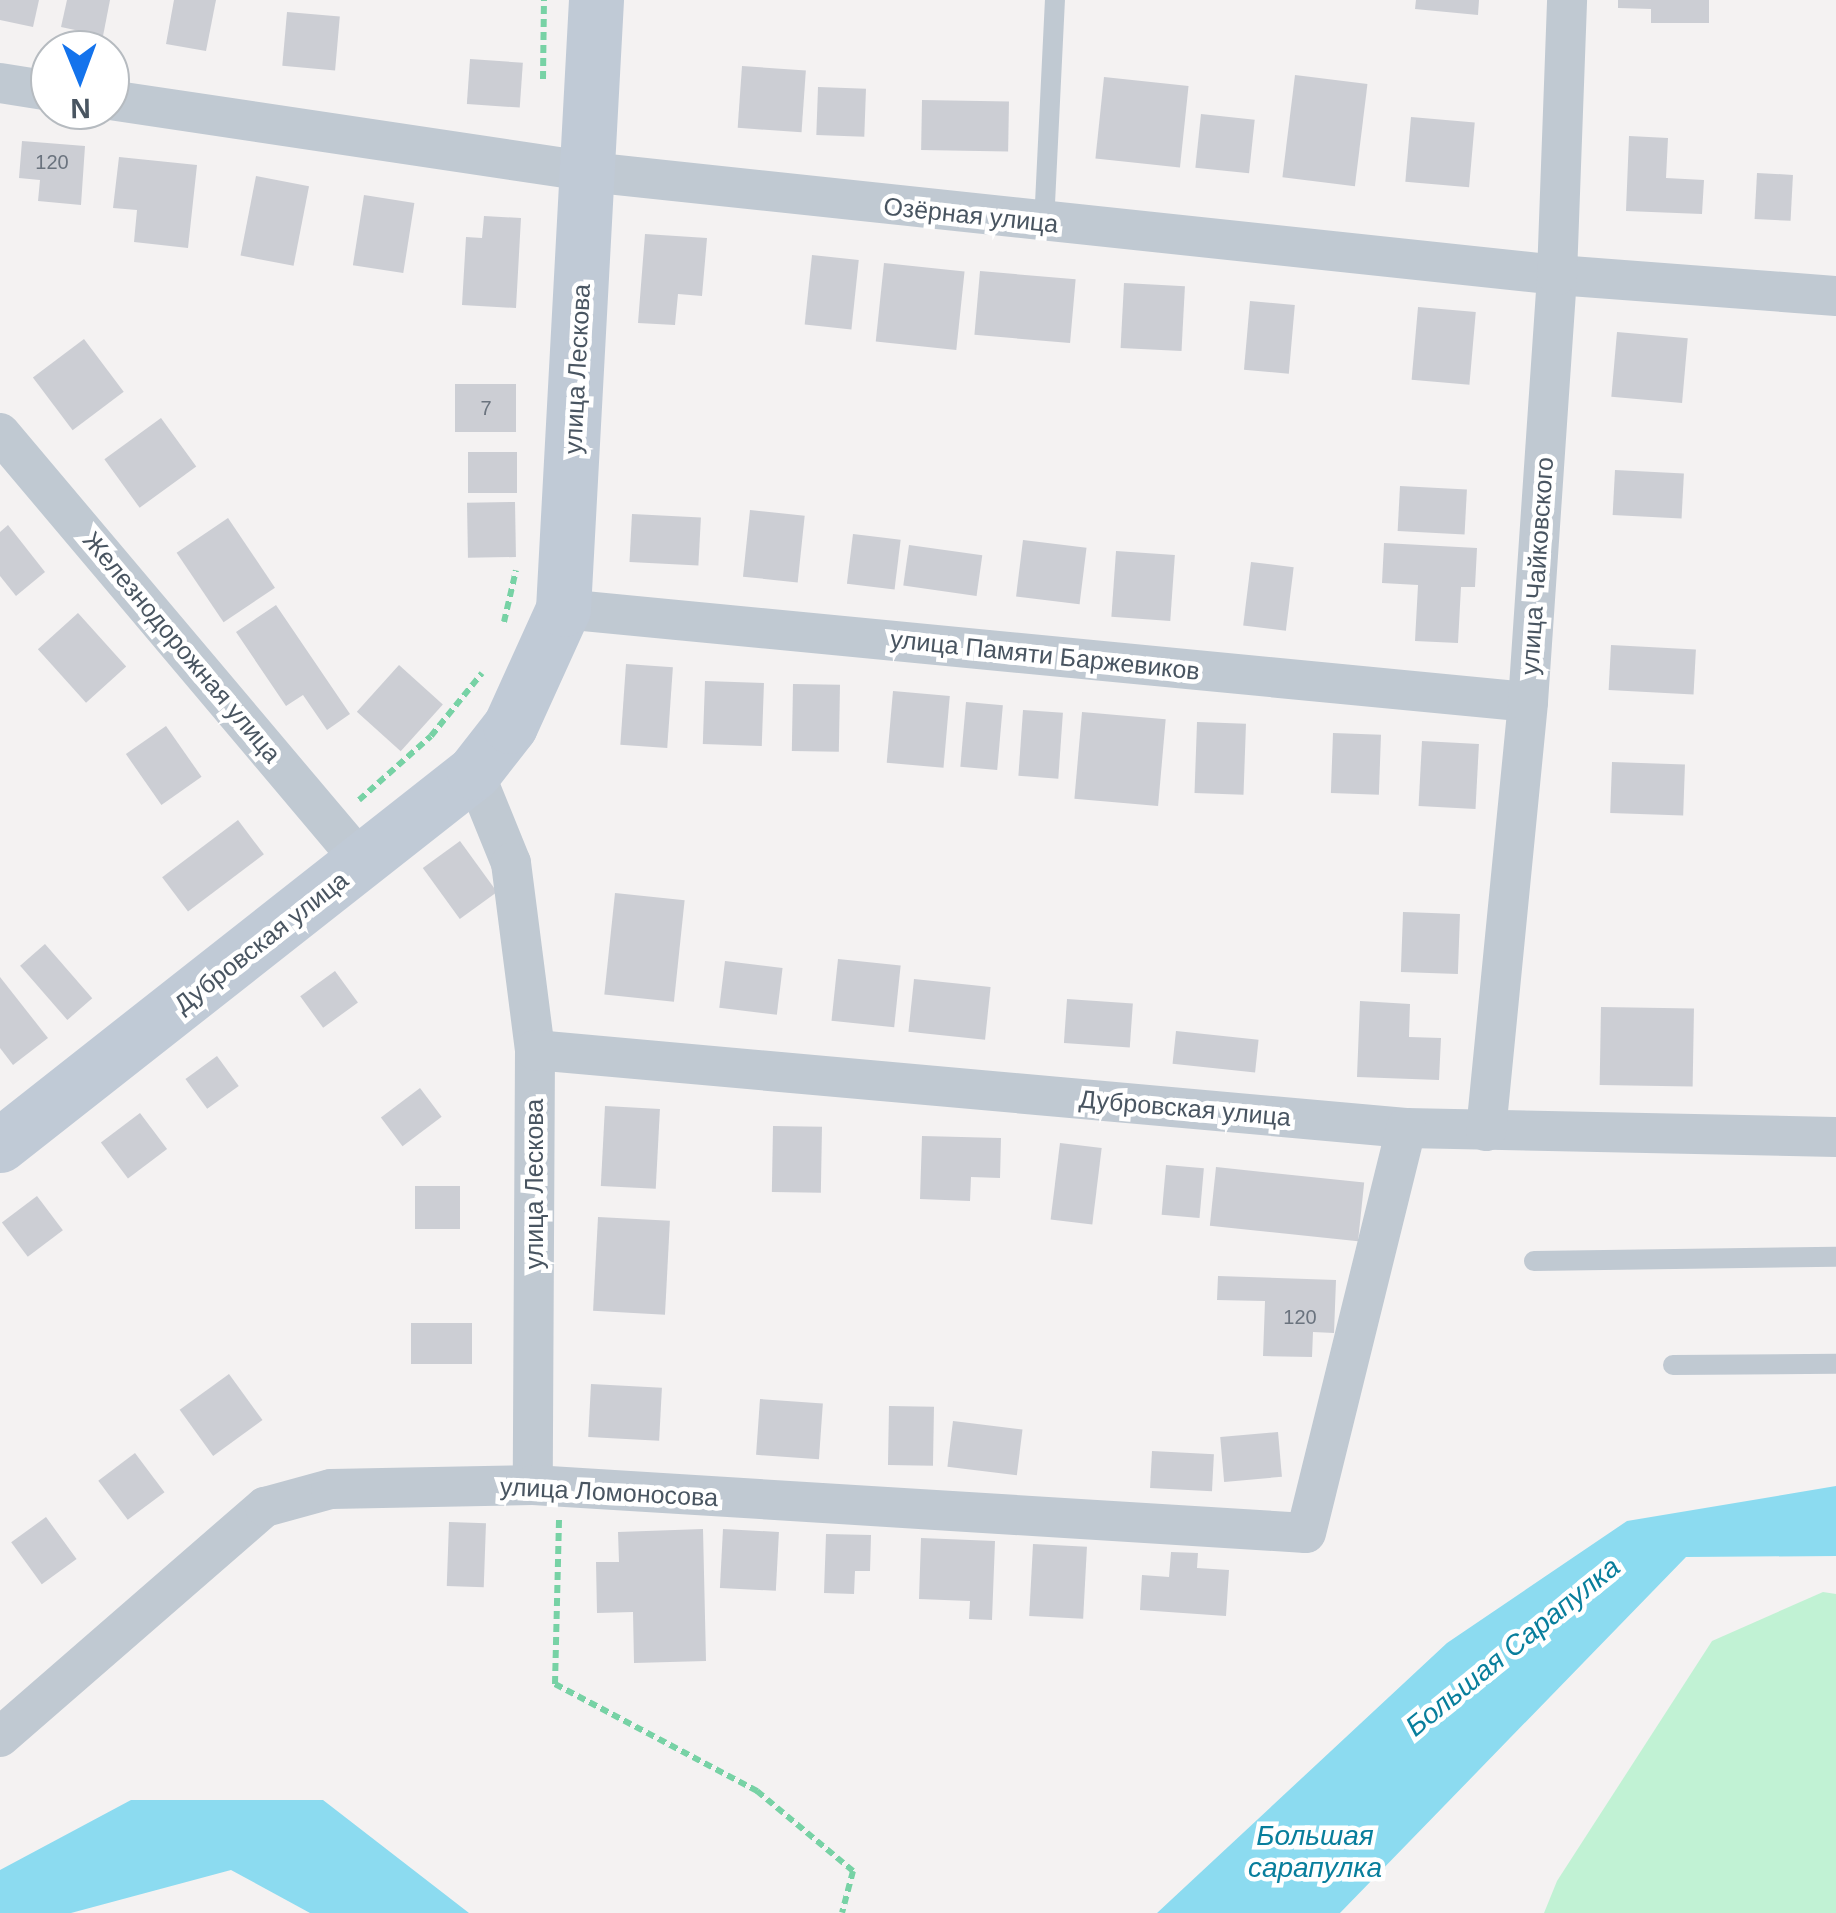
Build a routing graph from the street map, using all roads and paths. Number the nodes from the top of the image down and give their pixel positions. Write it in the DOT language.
graph roads {
  1 [pos="544,0"];
  2 [pos="596,0"];
  3 [pos="1055,0"];
  4 [pos="1567,0"];
  5 [pos="0,84"];
  6 [pos="30,88"];
  7 [pos="542,92"];
  8 [pos="130,103"];
  9 [pos="589,172"];
  10 [pos="1044,224"];
  11 [pos="1557,276"];
  12 [pos="1836,296"];
  13 [pos="3,443"];
  14 [pos="517,556"];
  15 [pos="562,608"];
  16 [pos="500,640"];
  17 [pos="485,670"];
  18 [pos="1528,702"];
  19 [pos="510,726"];
  20 [pos="474,772"];
  21 [pos="347,843"];
  22 [pos="535,1050"];
  23 [pos="1406,1128"];
  24 [pos="1486,1131"];
  25 [pos="1836,1137"];
  26 [pos="0,1145"];
  27 [pos="1836,1257"];
  28 [pos="1534,1260"];
  29 [pos="1836,1364"];
  30 [pos="1673,1365"];
  31 [pos="533,1485"];
  32 [pos="0,1737"];
  33 [pos="842,1913"];
  1 -- 7 [label="path"];
  2 -- 9 [label="street, улица Лескова"];
  3 -- 10 [label="lane"];
  4 -- 11 [label="street, улица Чайковского"];
  5 -- 6 [label="street"];
  8 -- 9 [label="street, Озёрная улица"];
  9 -- 10 [label="street, Озёрная улица"];
  9 -- 15 [label="street, улица Лескова"];
  10 -- 11 [label="street, Озёрная улица"];
  11 -- 12 [label="street, Озёрная улица"];
  11 -- 18 [label="street, улица Чайковского"];
  13 -- 21 [label="street, Железнодорожная улица"];
  14 -- 16 [label="path"];
  15 -- 18 [label="street, улица Памяти Баржевиков"];
  15 -- 19 [label="street, улица Лескова"];
  17 -- 21 [label="path"];
  18 -- 24 [label="street, улица Чайковского"];
  19 -- 20 [label="street, Дубровская улица"];
  20 -- 21 [label="street, Дубровская улица"];
  20 -- 22 [label="street, улица Лескова"];
  21 -- 26 [label="street, Дубровская улица"];
  22 -- 23 [label="street, Дубровская улица"];
  22 -- 31 [label="street, улица Лескова"];
  23 -- 24 [label="street, Дубровская улица"];
  23 -- 31 [label="street, улица Ломоносова"];
  24 -- 25 [label="street, Дубровская улица"];
  27 -- 28 [label="lane"];
  29 -- 30 [label="lane"];
  31 -- 32 [label="street, улица Ломоносова"];
  31 -- 33 [label="path"];
}
